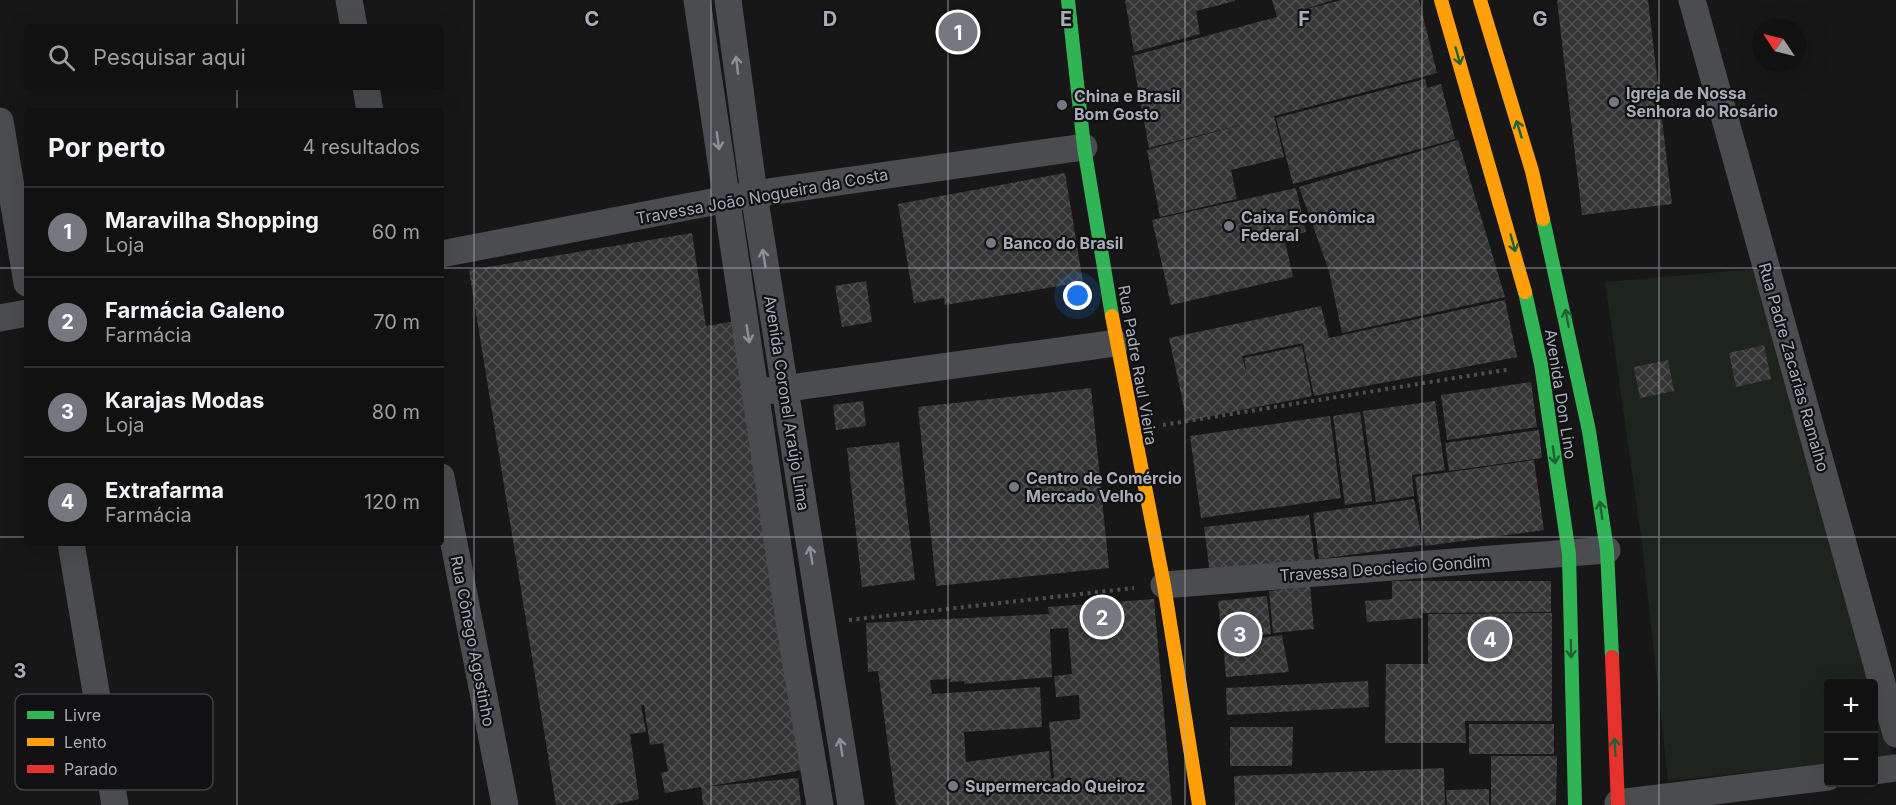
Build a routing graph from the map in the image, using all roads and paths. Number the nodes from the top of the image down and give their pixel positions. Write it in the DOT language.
graph roads {
  1 [pos="349,0"];
  2 [pos="698,0"];
  3 [pos="728,0"];
  4 [pos="1068,0"];
  5 [pos="1441,0"];
  6 [pos="1480,0"];
  7 [pos="1692,0"];
  8 [pos="353,24"];
  9 [pos="366,90"];
  10 [pos="370,108"];
  11 [pos="0,121"];
  12 [pos="1084,147"];
  13 [pos="754,194"];
  14 [pos="726,200"];
  15 [pos="444,253"];
  16 [pos="24,265"];
  17 [pos="24,314"];
  18 [pos="0,318"];
  19 [pos="1116,343"];
  20 [pos="1541,364"];
  21 [pos="785,388"];
  22 [pos="757,393"];
  23 [pos="1133,430"];
  24 [pos="444,492"];
  25 [pos="72,546"];
  26 [pos="1607,550"];
  27 [pos="1569,554"];
  28 [pos="1164,585"];
  29 [pos="823,633"];
  30 [pos="794,647"];
  31 [pos="96,694"];
  32 [pos="1896,734"];
  33 [pos="1896,768"];
  34 [pos="1878,770"];
  35 [pos="1824,778"];
  36 [pos="112,790"];
  37 [pos="1618,804"];
  38 [pos="115,805"];
  39 [pos="505,805"];
  40 [pos="820,805"];
  41 [pos="851,805"];
  42 [pos="1199,805"];
  43 [pos="1575,805"];
  1 -- 8 [label="street"];
  2 -- 14 [label="street, Avenida Coronel Araújo Lima, one-way"];
  13 -- 3 [label="street, Avenida Coronel Araújo Lima, one-way"];
  4 -- 12 [label="main road, Rua Padre Raul Vieira"];
  5 -- 20 [label="main road, Avenida Don Lino, one-way"];
  26 -- 6 [label="main road, Avenida Don Lino, one-way"];
  7 -- 32 [label="street, Rua Padre Zacarias Ramalho"];
  9 -- 10 [label="street"];
  11 -- 16 [label="street"];
  12 -- 13 [label="street, Travessa João Nogueira da Costa"];
  12 -- 19 [label="main road, Rua Padre Raul Vieira"];
  13 -- 14 [label="street, Travessa João Nogueira da Costa"];
  21 -- 13 [label="street, Avenida Coronel Araújo Lima, one-way"];
  14 -- 15 [label="street, Travessa João Nogueira da Costa"];
  14 -- 22 [label="street, Avenida Coronel Araújo Lima, one-way"];
  17 -- 18 [label="street"];
  19 -- 21 [label="street"];
  19 -- 23 [label="main road, Rua Padre Raul Vieira"];
  20 -- 23 [label="path"];
  20 -- 27 [label="main road, Avenida Don Lino, one-way"];
  21 -- 22 [label="street"];
  29 -- 21 [label="street, Avenida Coronel Araújo Lima, one-way"];
  22 -- 30 [label="street, Avenida Coronel Araújo Lima"];
  23 -- 28 [label="main road, Rua Padre Raul Vieira"];
  24 -- 39 [label="street, Rua Cônego Agostinho"];
  25 -- 31 [label="street"];
  26 -- 27 [label="street, Travessa Deociecio Gondim"];
  37 -- 26 [label="main road, Avenida Don Lino, one-way"];
  27 -- 28 [label="street, Travessa Deociecio Gondim"];
  27 -- 43 [label="main road, Avenida Don Lino, one-way"];
  28 -- 29 [label="path"];
  28 -- 42 [label="main road, Rua Padre Raul Vieira"];
  29 -- 30 [label="street"];
  41 -- 29 [label="street, Avenida Coronel Araújo Lima, one-way"];
  30 -- 40 [label="street, Avenida Coronel Araújo Lima"];
  33 -- 34 [label="street"];
  35 -- 37 [label="street"];
  36 -- 38 [label="street"];
}
